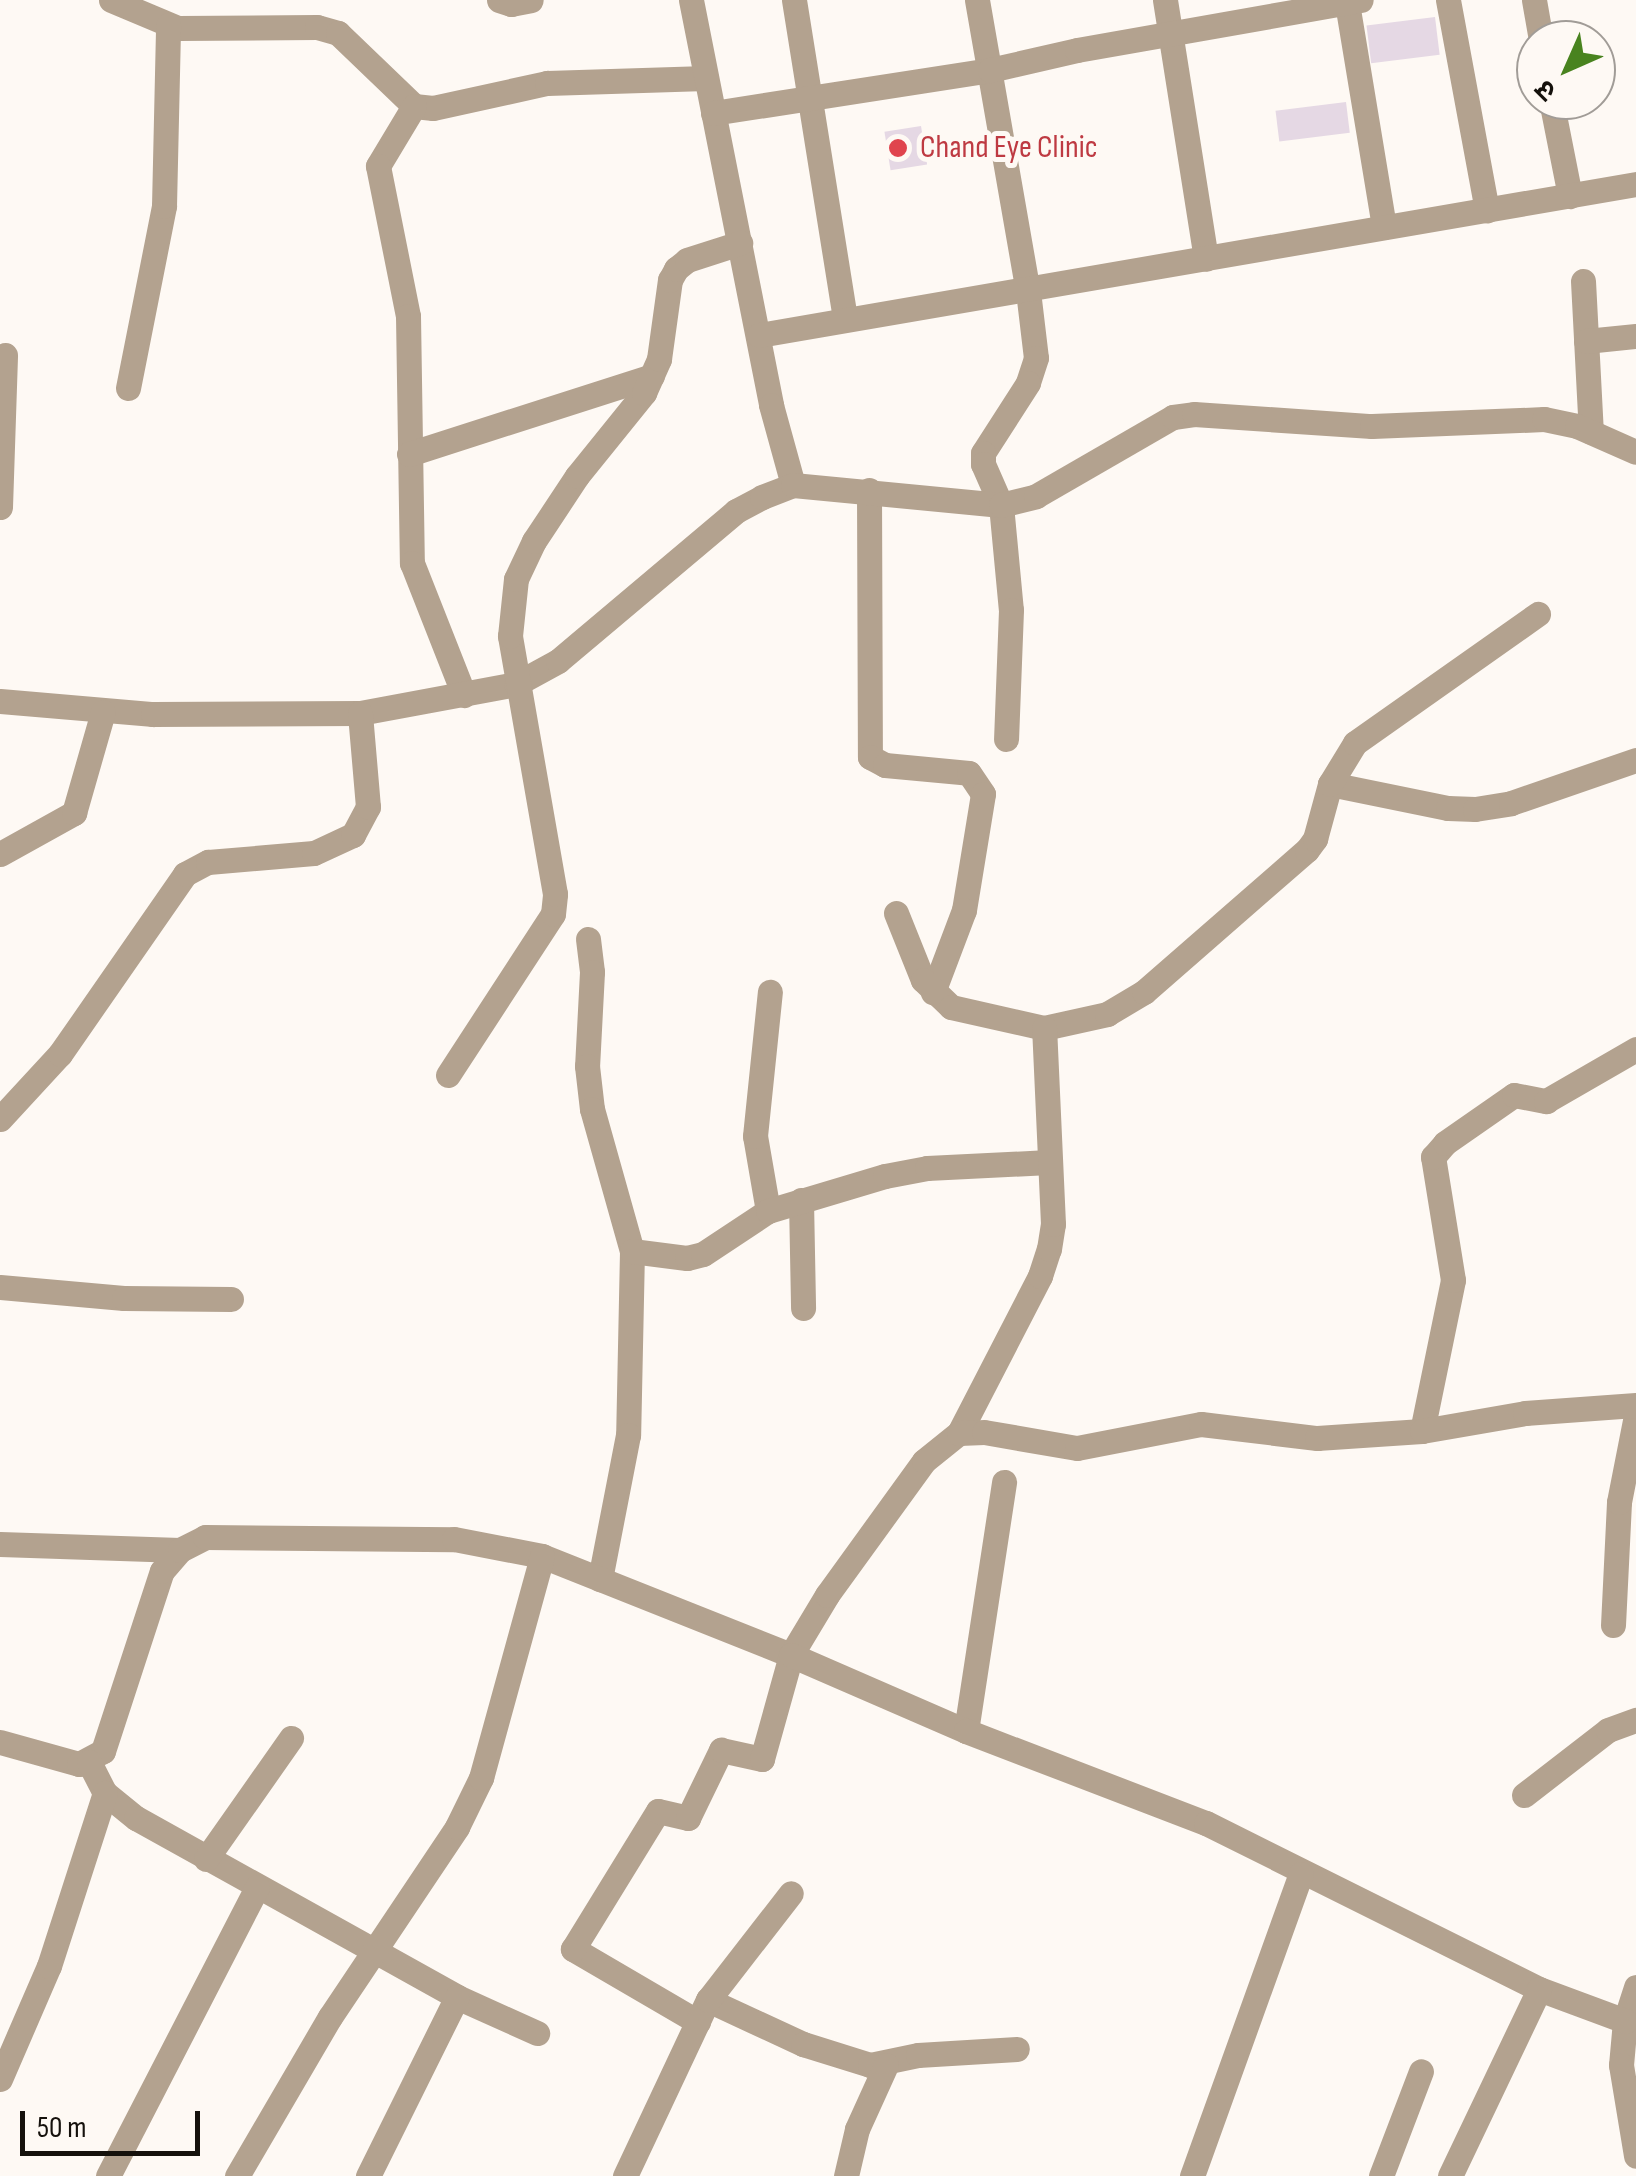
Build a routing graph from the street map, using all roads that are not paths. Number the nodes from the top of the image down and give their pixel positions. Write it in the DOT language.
graph roads {
  1 [pos="111,0"];
  2 [pos="498,0"];
  3 [pos="531,0"];
  4 [pos="691,0"];
  5 [pos="794,0"];
  6 [pos="977,0"];
  7 [pos="1165,0"];
  8 [pos="1448,0"];
  9 [pos="1354,1"];
  10 [pos="168,25"];
  11 [pos="1170,36"];
  12 [pos="990,70"];
  13 [pos="706,78"];
  14 [pos="807,101"];
  15 [pos="414,106"];
  16 [pos="712,113"];
  17 [pos="1555,120"];
  18 [pos="1636,184"];
  19 [pos="1570,196"];
  20 [pos="1487,210"];
  21 [pos="1384,227"];
  22 [pos="740,243"];
  23 [pos="1206,259"];
  24 [pos="1583,280"];
  25 [pos="1028,291"];
  26 [pos="845,318"];
  27 [pos="759,335"];
  28 [pos="1636,336"];
  29 [pos="1586,341"];
  30 [pos="5,355"];
  31 [pos="652,376"];
  32 [pos="128,388"];
  33 [pos="1590,432"];
  34 [pos="1636,452"];
  35 [pos="409,454"];
  36 [pos="793,485"];
  37 [pos="869,490"];
  38 [pos="1001,505"];
  39 [pos="0,507"];
  40 [pos="1538,614"];
  41 [pos="516,684"];
  42 [pos="464,695"];
  43 [pos="0,701"];
  44 [pos="103,712"];
  45 [pos="360,714"];
  46 [pos="1006,739"];
  47 [pos="1636,760"];
  48 [pos="1330,784"];
  49 [pos="0,854"];
  50 [pos="896,913"];
  51 [pos="588,939"];
  52 [pos="770,992"];
  53 [pos="932,992"];
  54 [pos="1044,1028"];
  55 [pos="1636,1049"];
  56 [pos="448,1075"];
  57 [pos="0,1118"];
  58 [pos="1049,1162"];
  59 [pos="801,1200"];
  60 [pos="768,1211"];
  61 [pos="632,1251"];
  62 [pos="0,1288"];
  63 [pos="232,1299"];
  64 [pos="803,1308"];
  65 [pos="1636,1405"];
  66 [pos="1636,1415"];
  67 [pos="1422,1432"];
  68 [pos="959,1433"];
  69 [pos="1004,1482"];
  70 [pos="0,1544"];
  71 [pos="180,1550"];
  72 [pos="542,1556"];
  73 [pos="600,1580"];
  74 [pos="1613,1625"];
  75 [pos="792,1654"];
  76 [pos="1636,1720"];
  77 [pos="966,1731"];
  78 [pos="292,1738"];
  79 [pos="0,1742"];
  80 [pos="89,1762"];
  81 [pos="106,1793"];
  82 [pos="1524,1795"];
  83 [pos="206,1859"];
  84 [pos="1301,1874"];
  85 [pos="257,1887"];
  86 [pos="792,1893"];
  87 [pos="373,1950"];
  88 [pos="1636,1987"];
  89 [pos="1539,1989"];
  90 [pos="457,1997"];
  91 [pos="703,2011"];
  92 [pos="1625,2021"];
  93 [pos="537,2033"];
  94 [pos="1017,2049"];
  95 [pos="886,2065"];
  96 [pos="1628,2067"];
  97 [pos="1422,2071"];
  98 [pos="0,2079"];
  99 [pos="1636,2156"];
  100 [pos="108,2176"];
  101 [pos="237,2176"];
  102 [pos="368,2176"];
  103 [pos="625,2176"];
  104 [pos="846,2176"];
  105 [pos="1192,2176"];
  106 [pos="1381,2176"];
  107 [pos="1450,2176"];
  1 -- 10 [label="street"];
  2 -- 3 [label="street"];
  4 -- 13 [label="street"];
  5 -- 14 [label="street"];
  6 -- 12 [label="street"];
  7 -- 11 [label="street"];
  8 -- 20 [label="street"];
  9 -- 11 [label="street"];
  9 -- 21 [label="street"];
  10 -- 15 [label="street"];
  10 -- 32 [label="street"];
  11 -- 12 [label="street"];
  11 -- 23 [label="street"];
  12 -- 14 [label="street"];
  12 -- 25 [label="street"];
  13 -- 15 [label="street"];
  13 -- 16 [label="street"];
  14 -- 16 [label="street"];
  14 -- 26 [label="street"];
  15 -- 35 [label="street"];
  16 -- 22 [label="street"];
  17 -- 19 [label="street"];
  18 -- 19 [label="street"];
  19 -- 20 [label="street"];
  20 -- 21 [label="street"];
  21 -- 23 [label="street"];
  22 -- 27 [label="street"];
  22 -- 31 [label="street"];
  23 -- 25 [label="street"];
  24 -- 29 [label="street"];
  25 -- 26 [label="street"];
  25 -- 38 [label="street"];
  26 -- 27 [label="street"];
  27 -- 36 [label="street"];
  28 -- 29 [label="street"];
  29 -- 33 [label="street"];
  30 -- 39 [label="street"];
  31 -- 35 [label="street"];
  31 -- 41 [label="street"];
  33 -- 34 [label="street"];
  33 -- 38 [label="street"];
  35 -- 42 [label="street"];
  36 -- 37 [label="street"];
  36 -- 41 [label="street"];
  37 -- 38 [label="street"];
  37 -- 53 [label="street"];
  38 -- 46 [label="street"];
  40 -- 48 [label="street"];
  41 -- 42 [label="street"];
  41 -- 56 [label="street"];
  42 -- 45 [label="street"];
  43 -- 44 [label="street"];
  44 -- 45 [label="street"];
  44 -- 49 [label="street"];
  45 -- 57 [label="street"];
  47 -- 48 [label="street"];
  48 -- 54 [label="street"];
  50 -- 53 [label="street"];
  51 -- 61 [label="street"];
  52 -- 60 [label="street"];
  53 -- 54 [label="street"];
  54 -- 58 [label="street"];
  55 -- 67 [label="street"];
  58 -- 59 [label="street"];
  58 -- 68 [label="street"];
  59 -- 60 [label="street"];
  59 -- 64 [label="street"];
  60 -- 61 [label="street"];
  61 -- 73 [label="street"];
  62 -- 63 [label="street"];
  65 -- 67 [label="street"];
  66 -- 74 [label="street"];
  67 -- 68 [label="street"];
  68 -- 75 [label="street"];
  69 -- 77 [label="street"];
  70 -- 71 [label="street"];
  71 -- 72 [label="street"];
  71 -- 80 [label="street"];
  72 -- 73 [label="street"];
  72 -- 87 [label="street"];
  73 -- 75 [label="street"];
  75 -- 77 [label="street"];
  75 -- 91 [label="street"];
  76 -- 82 [label="street"];
  77 -- 84 [label="street"];
  78 -- 83 [label="street"];
  79 -- 80 [label="street"];
  80 -- 81 [label="street"];
  81 -- 83 [label="street"];
  81 -- 98 [label="street"];
  83 -- 85 [label="street"];
  84 -- 89 [label="street"];
  84 -- 105 [label="street"];
  85 -- 87 [label="street"];
  85 -- 100 [label="street"];
  86 -- 91 [label="street"];
  87 -- 90 [label="street"];
  87 -- 101 [label="street"];
  88 -- 92 [label="street"];
  89 -- 92 [label="street"];
  89 -- 107 [label="street"];
  90 -- 93 [label="street"];
  90 -- 102 [label="street"];
  91 -- 95 [label="street"];
  91 -- 103 [label="street"];
  92 -- 96 [label="street"];
  94 -- 95 [label="street"];
  95 -- 104 [label="street"];
  96 -- 99 [label="street"];
  97 -- 106 [label="street"];
}
